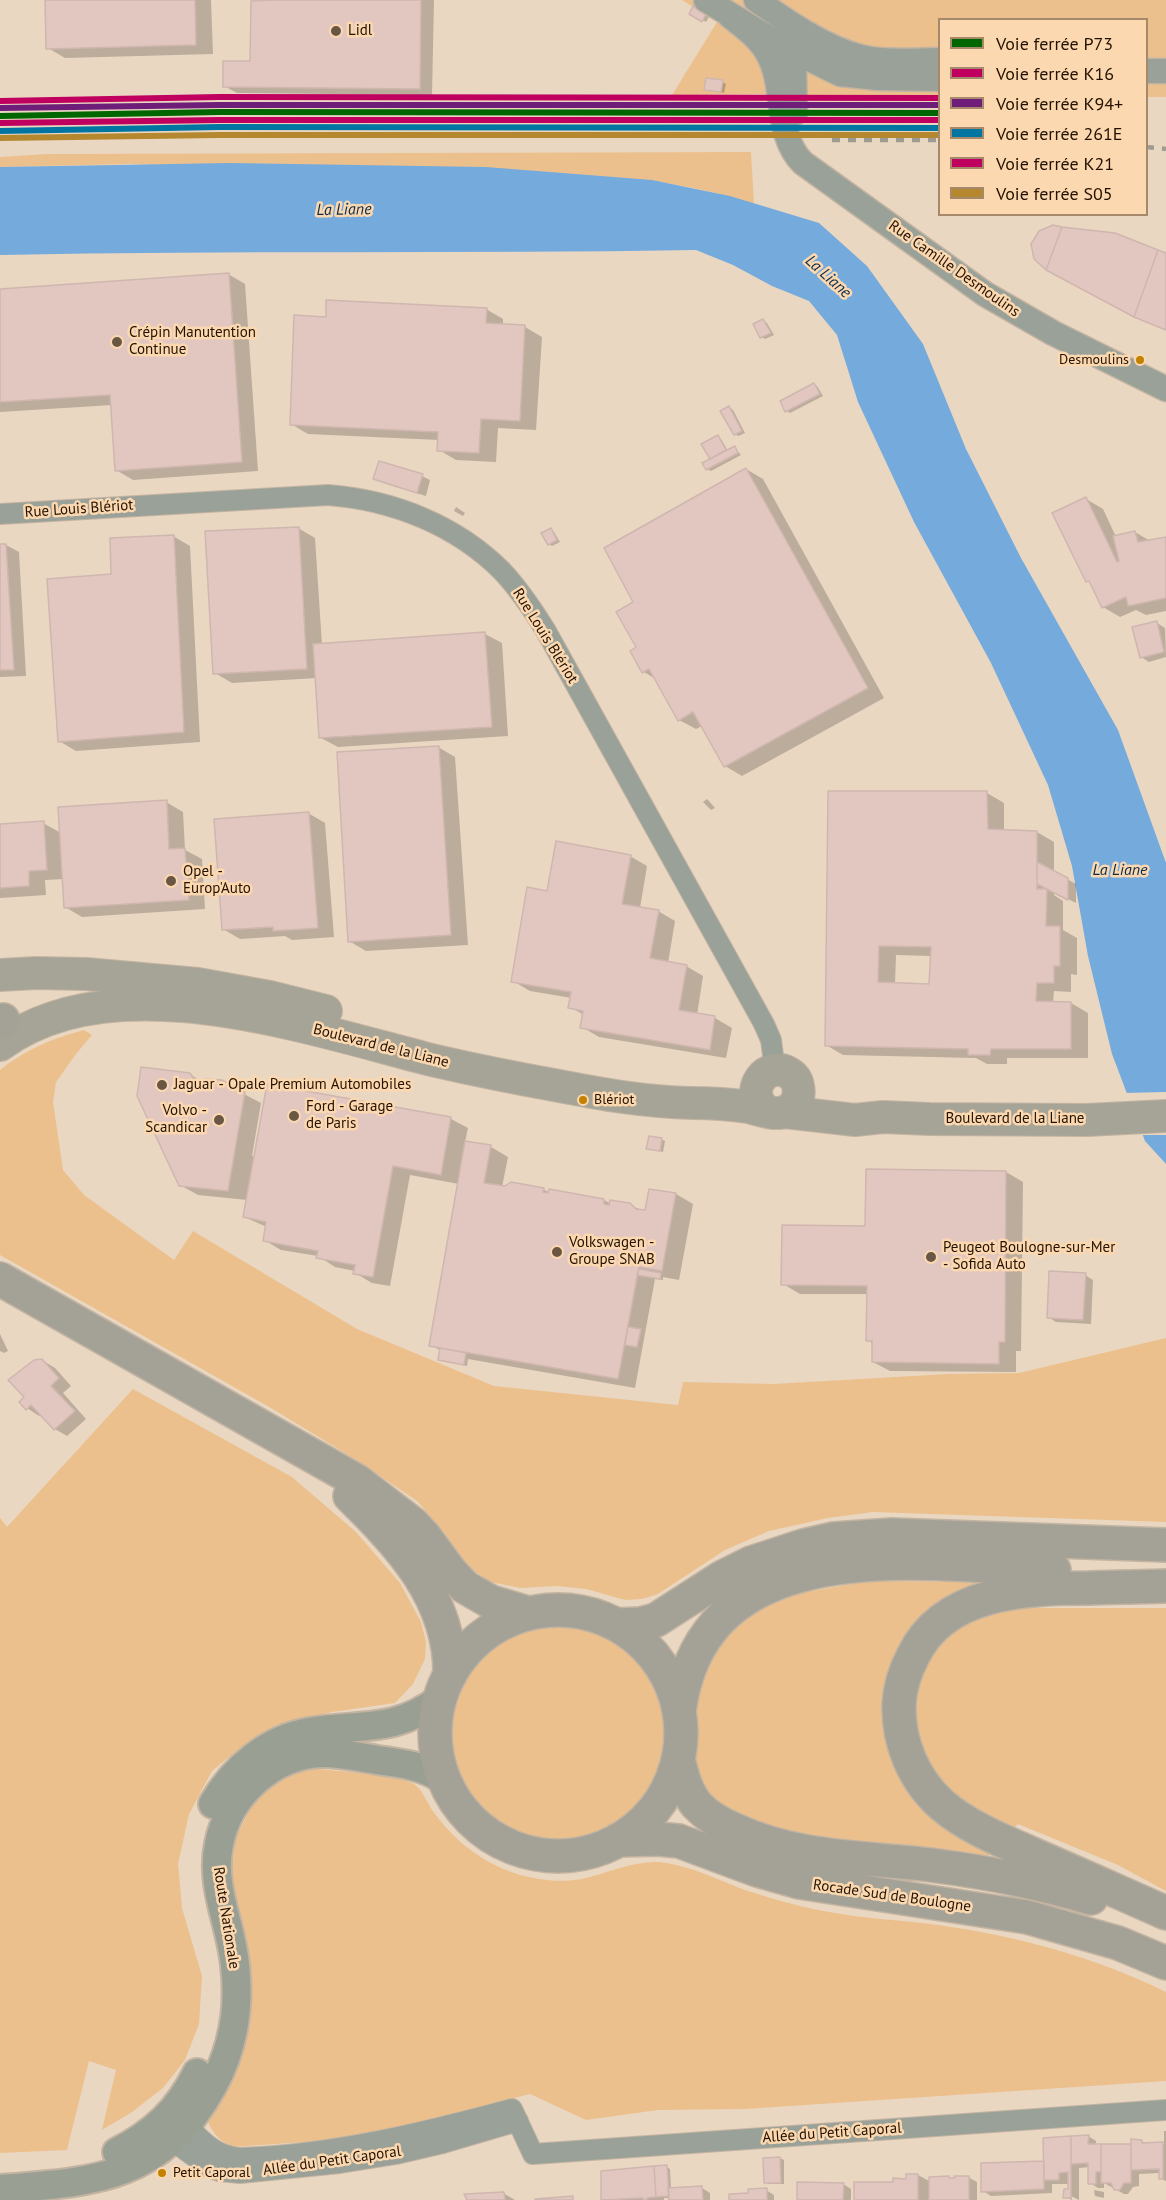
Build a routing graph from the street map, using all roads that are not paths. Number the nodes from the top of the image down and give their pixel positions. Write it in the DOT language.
graph roads {
  1 [pos="706,0"];
  2 [pos="765,6"];
  3 [pos="730,16"];
  4 [pos="797,58"];
  5 [pos="938,60"];
  6 [pos="854,66"];
  7 [pos="1148,71"];
  8 [pos="1166,71"];
  9 [pos="938,79"];
  10 [pos="778,86"];
  11 [pos="794,104"];
  12 [pos="813,169"];
  13 [pos="1166,389"];
  14 [pos="0,514"];
  15 [pos="0,975"];
  16 [pos="167,981"];
  17 [pos="1,1029"];
  18 [pos="776,1076"];
  19 [pos="777,1112"];
  20 [pos="883,1117"];
  21 [pos="1153,1118"];
  22 [pos="0,1279"];
  23 [pos="0,1291"];
  24 [pos="146,1362"];
  25 [pos="294,1447"];
  26 [pos="1166,1545"];
  27 [pos="1166,1579"];
  28 [pos="1166,1586"];
  29 [pos="528,1613"];
  30 [pos="617,1625"];
  31 [pos="445,1687"];
  32 [pos="679,1712"];
  33 [pos="678,1759"];
  34 [pos="445,1781"];
  35 [pos="618,1840"];
  36 [pos="1166,1913"];
  37 [pos="1166,1926"];
  38 [pos="1166,1963"];
  39 [pos="1166,2110"];
  40 [pos="172,2126"];
  41 [pos="0,2173"];
  42 [pos="38,2186"];
  43 [pos="0,2189"];
  1 -- 3 [label="street"];
  2 -- 4 [label="street"];
  2 -- 6 [label="street"];
  3 -- 4 [label="street"];
  3 -- 10 [label="street, Rue Camille Desmoulins"];
  4 -- 6 [label="street"];
  4 -- 10 [label="street"];
  4 -- 11 [label="street"];
  5 -- 6 [label="street"];
  6 -- 9 [label="street"];
  6 -- 11 [label="street"];
  7 -- 8 [label="street"];
  10 -- 12 [label="street, Rue Camille Desmoulins"];
  11 -- 12 [label="street"];
  12 -- 13 [label="street, Rue Camille Desmoulins"];
  14 -- 18 [label="street, Rue Louis Blériot"];
  15 -- 16 [label="main road, Boulevard de la Liane"];
  16 -- 17 [label="main road"];
  16 -- 18 [label="main road, Boulevard de la Liane"];
  17 -- 19 [label="main road, Boulevard de la Liane"];
  18 -- 19 [label="main road"];
  18 -- 20 [label="main road, Boulevard de la Liane"];
  19 -- 20 [label="main road, Boulevard de la Liane"];
  20 -- 21 [label="main road, Boulevard de la Liane"];
  22 -- 24 [label="highway"];
  23 -- 24 [label="highway"];
  24 -- 25 [label="highway"];
  25 -- 29 [label="highway"];
  25 -- 31 [label="highway"];
  26 -- 30 [label="highway"];
  27 -- 32 [label="highway"];
  28 -- 36 [label="highway"];
  29 -- 30 [label="highway"];
  29 -- 31 [label="highway"];
  30 -- 32 [label="highway"];
  31 -- 34 [label="highway"];
  31 -- 40 [label="main road, Route Nationale"];
  32 -- 33 [label="highway"];
  33 -- 35 [label="highway"];
  33 -- 37 [label="highway, Rocade Sud de Boulogne"];
  34 -- 35 [label="highway"];
  34 -- 40 [label="main road, Route Nationale"];
  35 -- 38 [label="highway, Rocade Sud de Boulogne"];
  39 -- 40 [label="street, Allée du Petit Caporal"];
  40 -- 42 [label="main road, Route Nationale"];
  41 -- 42 [label="main road, Route Nationale"];
  42 -- 43 [label="main road, Route Nationale"];
}
